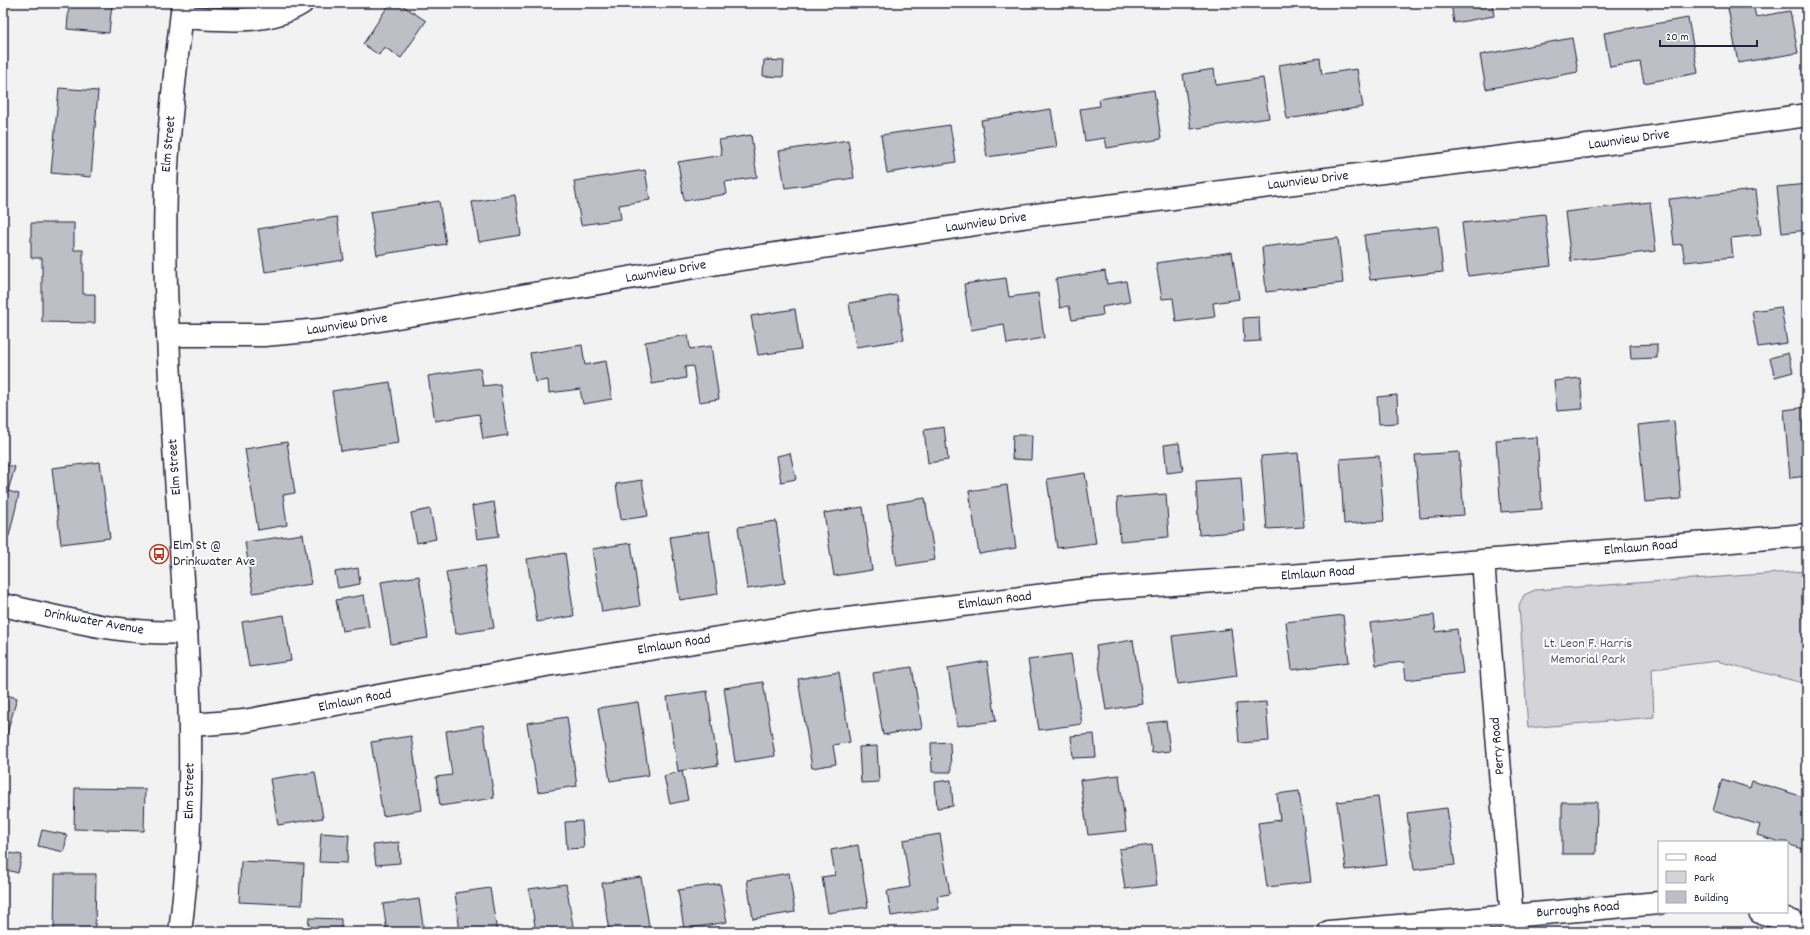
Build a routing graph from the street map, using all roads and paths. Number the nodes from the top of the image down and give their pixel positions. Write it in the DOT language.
graph roads {
  1 [pos="302,3"];
  2 [pos="182,10"];
  3 [pos="1807,115"];
  4 [pos="168,335"];
  5 [pos="1807,535"];
  6 [pos="1483,561"];
  7 [pos="3,605"];
  8 [pos="186,632"];
  9 [pos="191,725"];
  10 [pos="1658,904"];
  11 [pos="1763,913"];
  12 [pos="1512,924"];
  13 [pos="1807,929"];
  14 [pos="180,932"];
  15 [pos="1329,932"];
  1 -- 2 [label="street"];
  2 -- 4 [label="street, Elm Street"];
  3 -- 4 [label="street, Lawnview Drive"];
  4 -- 8 [label="street, Elm Street"];
  5 -- 6 [label="street, Elmlawn Road"];
  6 -- 9 [label="street, Elmlawn Road"];
  6 -- 12 [label="street, Perry Road"];
  7 -- 8 [label="street, Drinkwater Avenue"];
  8 -- 9 [label="street, Elm Street"];
  9 -- 14 [label="street, Elm Street"];
  10 -- 12 [label="street, Burroughs Road"];
  11 -- 13 [label="street"];
  12 -- 15 [label="street, Burroughs Road"];
}
